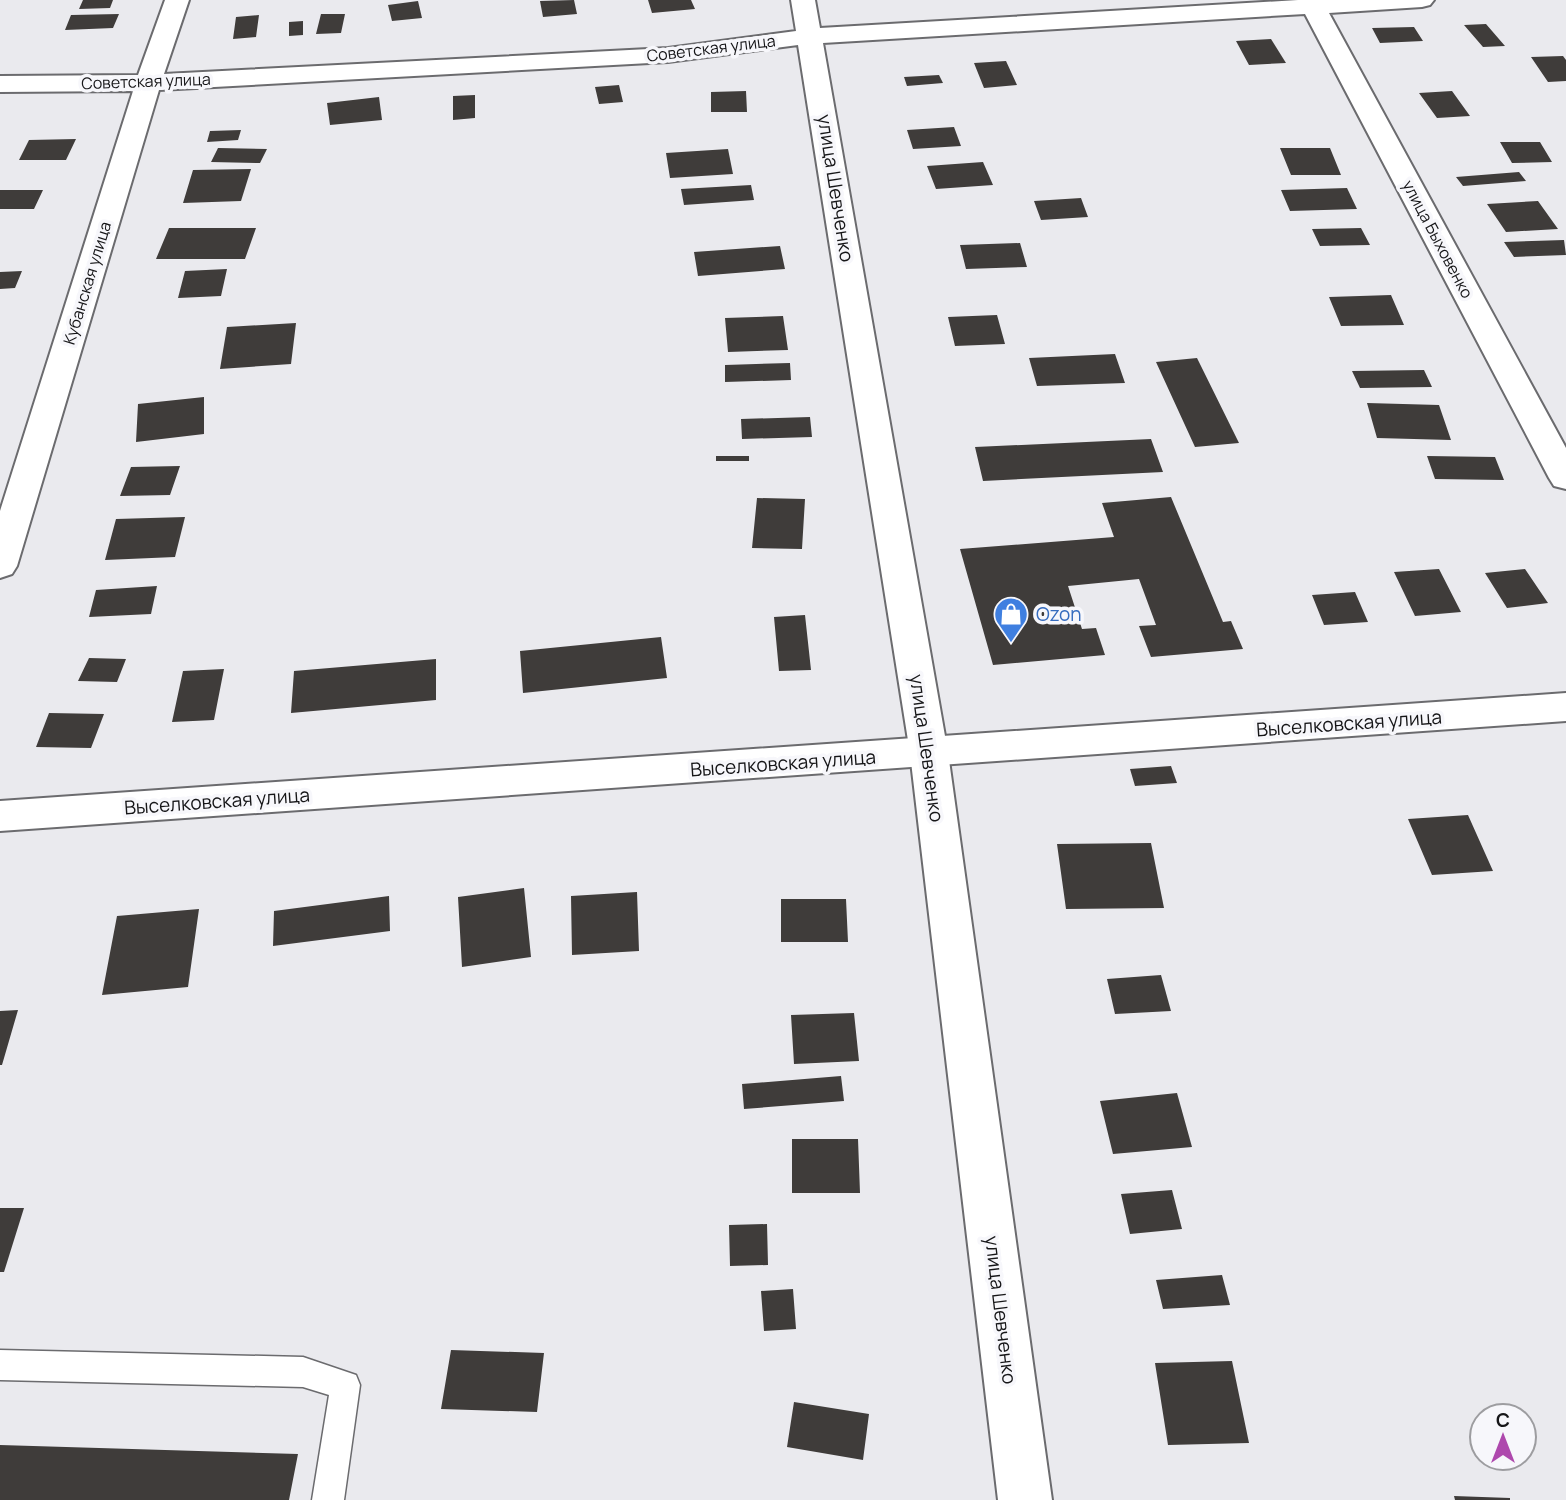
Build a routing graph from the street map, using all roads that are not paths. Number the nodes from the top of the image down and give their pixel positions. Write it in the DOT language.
graph roads {
  1 [pos="177,0"];
  2 [pos="1422,0"];
  3 [pos="1311,2"];
  4 [pos="807,18"];
  5 [pos="148,83"];
  6 [pos="0,84"];
  7 [pos="1566,478"];
  8 [pos="0,566"];
  9 [pos="1566,707"];
  10 [pos="929,753"];
  11 [pos="0,816"];
  12 [pos="0,1365"];
  13 [pos="328,1500"];
  14 [pos="1025,1500"];
  1 -- 5 [label="street, Кубанская улица"];
  2 -- 3 [label="street, Советская улица"];
  3 -- 4 [label="street, Советская улица"];
  3 -- 7 [label="street, улица Быховенко"];
  4 -- 5 [label="street, Советская улица"];
  4 -- 10 [label="street, улица Шевченко"];
  5 -- 6 [label="street, Советская улица"];
  5 -- 8 [label="street, Кубанская улица"];
  9 -- 10 [label="street, Выселковская улица"];
  10 -- 11 [label="street, Выселковская улица"];
  10 -- 14 [label="street, улица Шевченко"];
  12 -- 13 [label="lane"];
}
